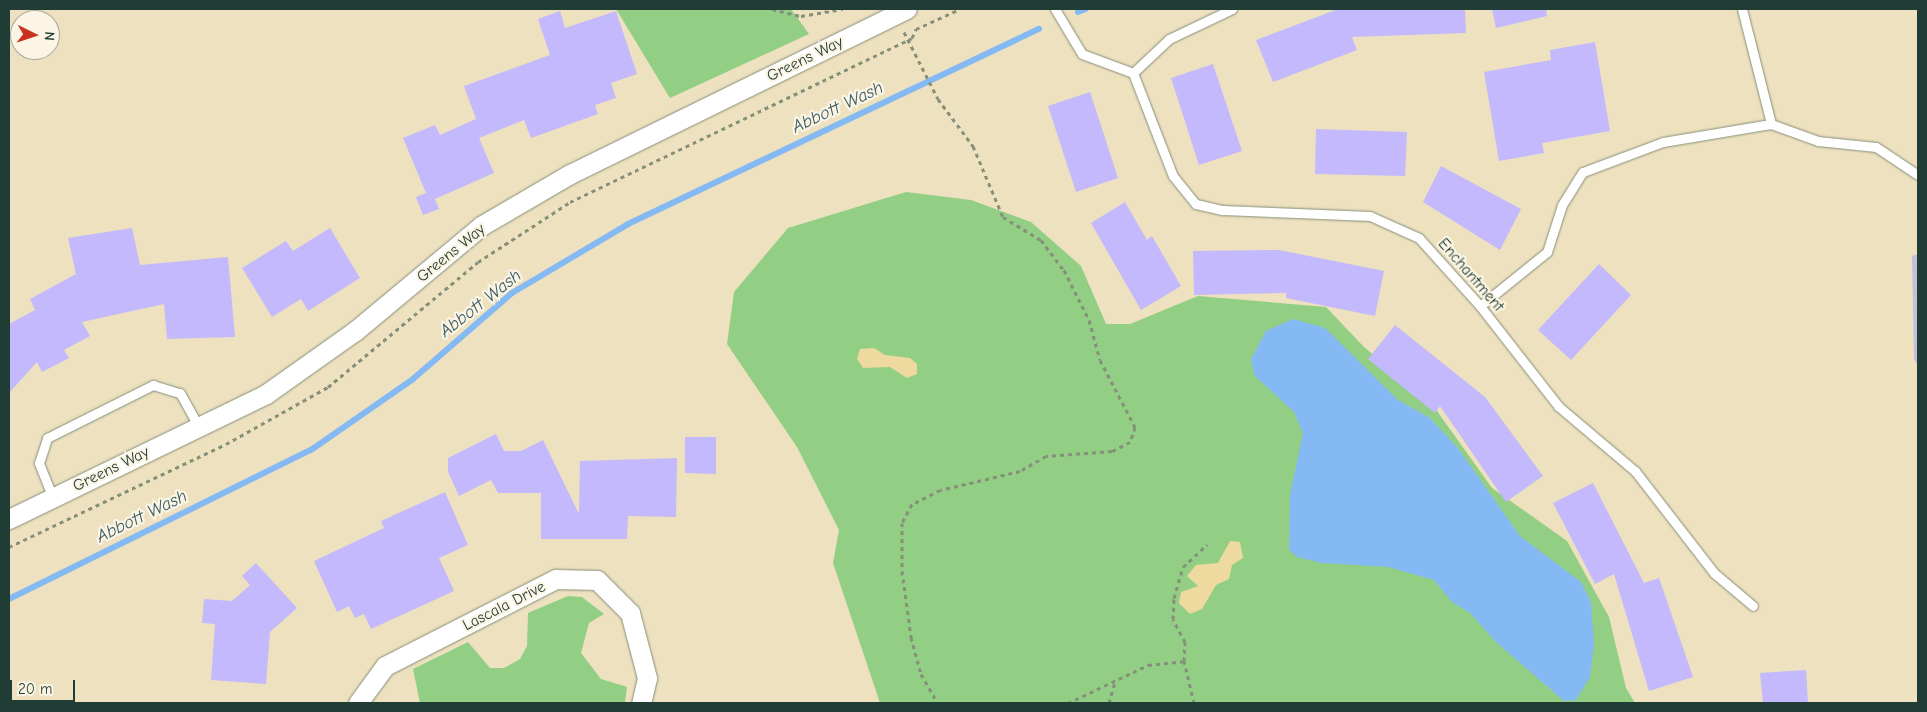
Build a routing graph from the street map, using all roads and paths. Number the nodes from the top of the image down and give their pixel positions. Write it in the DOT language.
graph roads {
  1 [pos="772,9"];
  2 [pos="842,9"];
  3 [pos="960,9"];
  4 [pos="1055,9"];
  5 [pos="1232,9"];
  6 [pos="1742,9"];
  7 [pos="900,12"];
  8 [pos="909,40"];
  9 [pos="1133,73"];
  10 [pos="1771,124"];
  11 [pos="1918,175"];
  12 [pos="1480,306"];
  13 [pos="198,426"];
  14 [pos="53,498"];
  15 [pos="9,519"];
  16 [pos="1207,545"];
  17 [pos="9,547"];
  18 [pos="1752,606"];
  19 [pos="1184,661"];
  20 [pos="1116,682"];
  21 [pos="358,703"];
  22 [pos="641,703"];
  23 [pos="938,703"];
  24 [pos="1068,703"];
  25 [pos="1109,703"];
  26 [pos="1194,703"];
  1 -- 2 [label="path"];
  3 -- 8 [label="path"];
  4 -- 9 [label="lane"];
  5 -- 9 [label="lane"];
  6 -- 10 [label="lane"];
  7 -- 8 [label="path"];
  7 -- 13 [label="street, Greens Way"];
  8 -- 17 [label="path"];
  8 -- 23 [label="path"];
  9 -- 12 [label="lane, Enchantment"];
  10 -- 11 [label="lane"];
  10 -- 12 [label="lane"];
  12 -- 18 [label="lane, Enchantment"];
  13 -- 14 [label="street, Greens Way"];
  13 -- 14 [label="lane"];
  14 -- 15 [label="street, Greens Way"];
  16 -- 19 [label="path"];
  19 -- 20 [label="path"];
  19 -- 26 [label="path"];
  20 -- 24 [label="path"];
  20 -- 25 [label="path"];
  21 -- 22 [label="street, Lascala Drive"];
}
